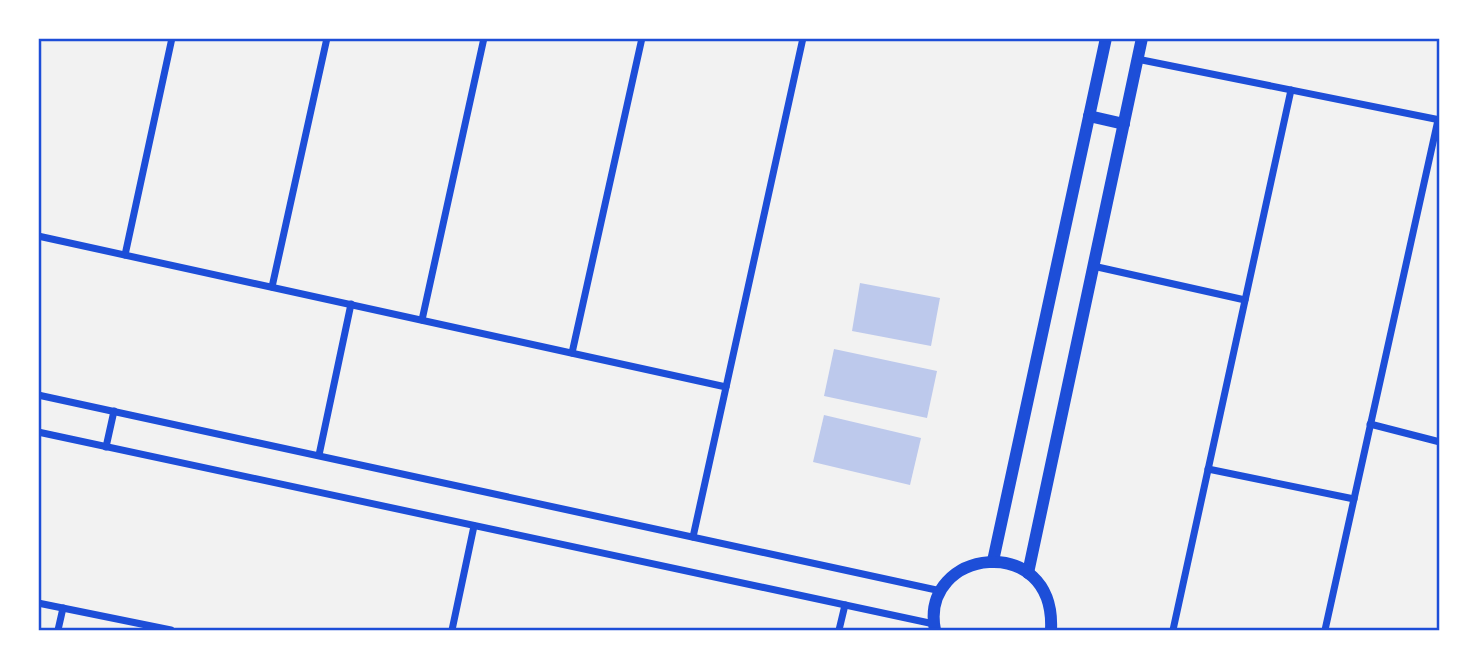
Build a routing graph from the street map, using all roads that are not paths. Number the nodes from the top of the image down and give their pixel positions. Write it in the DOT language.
graph roads {
  1 [pos="172,38"];
  2 [pos="327,38"];
  3 [pos="484,38"];
  4 [pos="642,38"];
  5 [pos="803,38"];
  6 [pos="1106,38"];
  7 [pos="1142,38"];
  8 [pos="1138,59"];
  9 [pos="1291,90"];
  10 [pos="1088,116"];
  11 [pos="1439,120"];
  12 [pos="1124,124"];
  13 [pos="38,236"];
  14 [pos="125,255"];
  15 [pos="1093,266"];
  16 [pos="272,287"];
  17 [pos="1245,300"];
  18 [pos="351,304"];
  19 [pos="422,320"];
  20 [pos="572,353"];
  21 [pos="726,387"];
  22 [pos="38,395"];
  23 [pos="114,411"];
  24 [pos="1370,424"];
  25 [pos="38,432"];
  26 [pos="1440,442"];
  27 [pos="106,447"];
  28 [pos="319,455"];
  29 [pos="1208,469"];
  30 [pos="1354,499"];
  31 [pos="474,526"];
  32 [pos="693,537"];
  33 [pos="993,561"];
  34 [pos="1028,573"];
  35 [pos="942,591"];
  36 [pos="38,603"];
  37 [pos="845,606"];
  38 [pos="63,608"];
  39 [pos="935,627"];
  40 [pos="58,631"];
  41 [pos="171,631"];
  42 [pos="452,631"];
  43 [pos="839,631"];
  44 [pos="1051,631"];
  45 [pos="1173,631"];
  46 [pos="1325,631"];
  1 -- 14 [label="street"];
  2 -- 16 [label="street"];
  3 -- 19 [label="street"];
  4 -- 20 [label="street"];
  5 -- 21 [label="street"];
  6 -- 10 [label="street"];
  7 -- 8 [label="street"];
  8 -- 9 [label="street"];
  8 -- 12 [label="street"];
  9 -- 11 [label="street"];
  9 -- 17 [label="street"];
  10 -- 12 [label="street"];
  10 -- 33 [label="street"];
  11 -- 24 [label="street"];
  12 -- 15 [label="street"];
  13 -- 14 [label="street"];
  14 -- 16 [label="street"];
  15 -- 17 [label="street"];
  15 -- 34 [label="street"];
  16 -- 18 [label="street"];
  17 -- 29 [label="street"];
  18 -- 19 [label="street"];
  18 -- 28 [label="street"];
  19 -- 20 [label="street"];
  20 -- 21 [label="street"];
  21 -- 32 [label="street"];
  22 -- 23 [label="street"];
  23 -- 27 [label="street"];
  23 -- 28 [label="street"];
  24 -- 26 [label="street"];
  24 -- 30 [label="street"];
  25 -- 27 [label="street"];
  27 -- 31 [label="street"];
  28 -- 32 [label="street"];
  29 -- 30 [label="street"];
  29 -- 45 [label="street"];
  30 -- 46 [label="street"];
  31 -- 37 [label="street"];
  31 -- 42 [label="street"];
  32 -- 35 [label="street"];
  33 -- 34 [label="street"];
  33 -- 35 [label="street"];
  34 -- 44 [label="street"];
  35 -- 39 [label="street"];
  36 -- 38 [label="street"];
  37 -- 39 [label="street"];
  37 -- 43 [label="street"];
  38 -- 40 [label="street"];
  38 -- 41 [label="street"];
}
